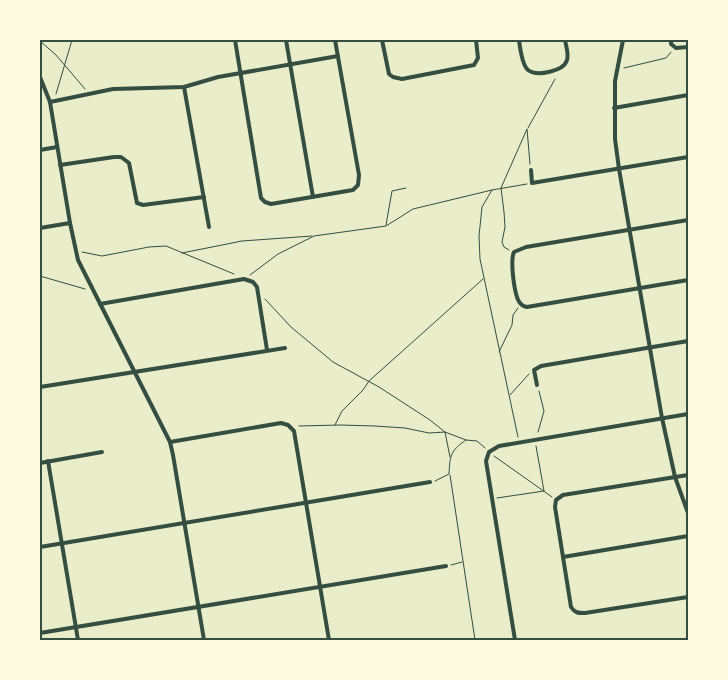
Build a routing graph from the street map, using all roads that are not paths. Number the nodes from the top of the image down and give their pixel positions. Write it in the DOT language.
graph roads {
  1 [pos="235,40"];
  2 [pos="286,40"];
  3 [pos="335,40"];
  4 [pos="382,40"];
  5 [pos="476,40"];
  6 [pos="519,40"];
  7 [pos="566,40"];
  8 [pos="623,40"];
  9 [pos="671,40"];
  10 [pos="688,47"];
  11 [pos="338,56"];
  12 [pos="290,64"];
  13 [pos="240,73"];
  14 [pos="40,77"];
  15 [pos="184,87"];
  16 [pos="688,95"];
  17 [pos="50,102"];
  18 [pos="614,108"];
  19 [pos="57,147"];
  20 [pos="40,150"];
  21 [pos="688,157"];
  22 [pos="60,165"];
  23 [pos="619,169"];
  24 [pos="531,170"];
  25 [pos="204,197"];
  26 [pos="313,197"];
  27 [pos="688,220"];
  28 [pos="70,223"];
  29 [pos="210,227"];
  30 [pos="40,228"];
  31 [pos="630,230"];
  32 [pos="688,280"];
  33 [pos="640,289"];
  34 [pos="100,304"];
  35 [pos="688,341"];
  36 [pos="285,348"];
  37 [pos="650,348"];
  38 [pos="267,350"];
  39 [pos="134,372"];
  40 [pos="537,385"];
  41 [pos="40,387"];
  42 [pos="688,414"];
  43 [pos="662,418"];
  44 [pos="170,442"];
  45 [pos="102,452"];
  46 [pos="48,461"];
  47 [pos="40,463"];
  48 [pos="688,475"];
  49 [pos="675,477"];
  50 [pos="430,482"];
  51 [pos="306,503"];
  52 [pos="688,513"];
  53 [pos="185,523"];
  54 [pos="688,536"];
  55 [pos="62,544"];
  56 [pos="40,547"];
  57 [pos="563,557"];
  58 [pos="446,566"];
  59 [pos="320,586"];
  60 [pos="688,597"];
  61 [pos="199,606"];
  62 [pos="76,627"];
  63 [pos="40,633"];
  64 [pos="78,640"];
  65 [pos="204,640"];
  66 [pos="329,640"];
  67 [pos="515,640"];
  1 -- 13 [label="street"];
  2 -- 12 [label="street"];
  3 -- 11 [label="street"];
  4 -- 5 [label="street"];
  6 -- 7 [label="street"];
  8 -- 18 [label="street"];
  9 -- 10 [label="street"];
  11 -- 12 [label="street"];
  11 -- 26 [label="street"];
  12 -- 13 [label="street"];
  12 -- 26 [label="street"];
  13 -- 15 [label="street"];
  13 -- 26 [label="street"];
  14 -- 17 [label="street"];
  15 -- 17 [label="street"];
  15 -- 25 [label="street"];
  16 -- 18 [label="street"];
  17 -- 19 [label="street"];
  18 -- 23 [label="street"];
  19 -- 20 [label="street"];
  19 -- 22 [label="street"];
  21 -- 23 [label="street"];
  22 -- 25 [label="street"];
  22 -- 28 [label="street"];
  23 -- 24 [label="street"];
  23 -- 31 [label="street"];
  25 -- 29 [label="street"];
  27 -- 31 [label="street"];
  28 -- 30 [label="street"];
  28 -- 34 [label="street"];
  31 -- 33 [label="street"];
  31 -- 33 [label="street"];
  32 -- 33 [label="street"];
  33 -- 37 [label="street"];
  34 -- 38 [label="street"];
  34 -- 39 [label="street"];
  35 -- 37 [label="street"];
  36 -- 38 [label="street"];
  37 -- 40 [label="street"];
  37 -- 43 [label="street"];
  38 -- 39 [label="street"];
  39 -- 41 [label="street"];
  39 -- 44 [label="street"];
  42 -- 43 [label="street"];
  43 -- 49 [label="street"];
  43 -- 67 [label="street"];
  44 -- 51 [label="street"];
  44 -- 53 [label="street"];
  45 -- 46 [label="street"];
  46 -- 47 [label="street"];
  46 -- 55 [label="street"];
  48 -- 49 [label="street"];
  49 -- 52 [label="street"];
  49 -- 57 [label="street"];
  50 -- 51 [label="street"];
  51 -- 53 [label="street"];
  51 -- 59 [label="street"];
  53 -- 55 [label="street"];
  53 -- 61 [label="street"];
  54 -- 57 [label="street"];
  55 -- 56 [label="street"];
  55 -- 62 [label="street"];
  57 -- 60 [label="street"];
  58 -- 59 [label="street"];
  59 -- 61 [label="street"];
  59 -- 66 [label="street"];
  61 -- 62 [label="street"];
  61 -- 65 [label="street"];
  62 -- 63 [label="street"];
  62 -- 64 [label="street"];
}
